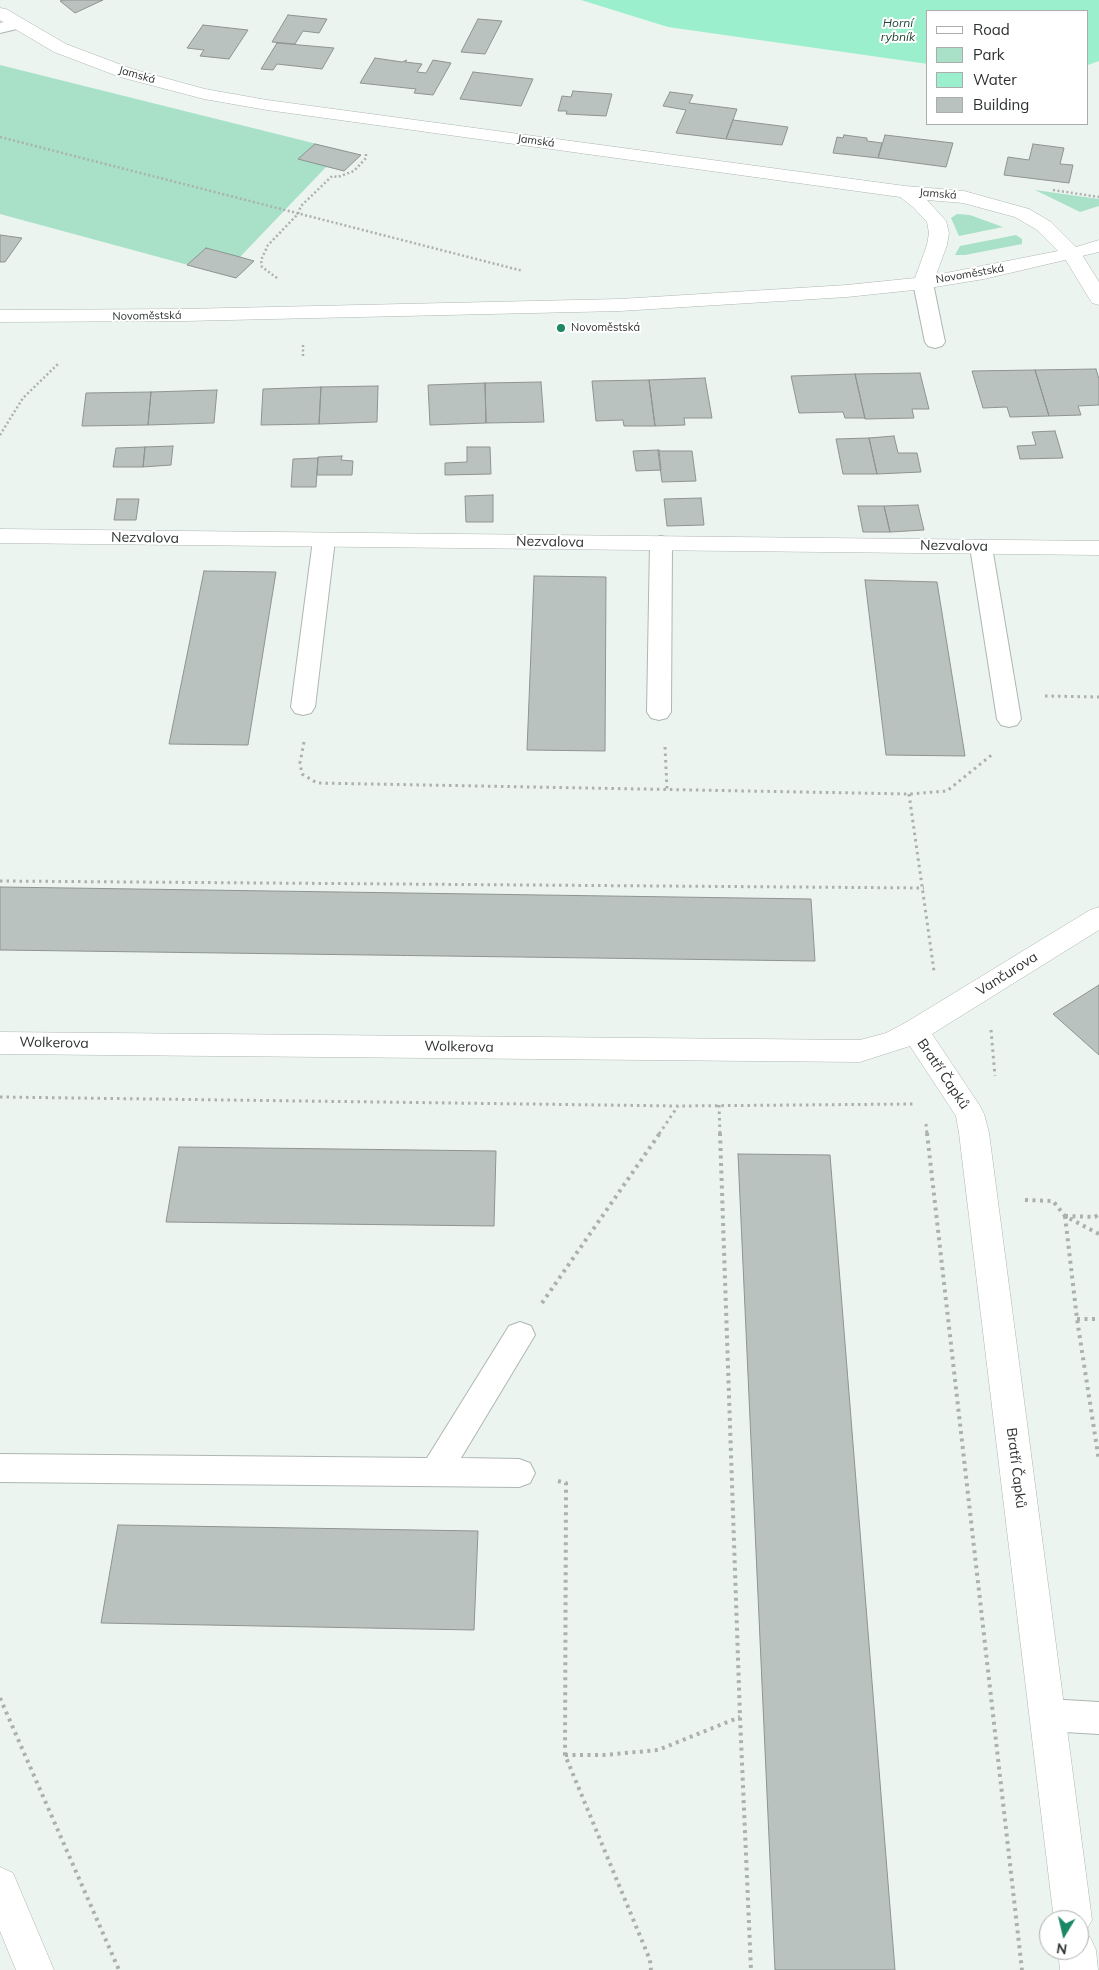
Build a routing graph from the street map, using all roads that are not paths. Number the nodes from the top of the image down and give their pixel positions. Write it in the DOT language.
graph roads {
  1 [pos="5,22"];
  2 [pos="906,192"];
  3 [pos="1099,246"];
  4 [pos="1072,254"];
  5 [pos="922,283"];
  6 [pos="1099,299"];
  7 [pos="0,316"];
  8 [pos="935,342"];
  9 [pos="0,536"];
  10 [pos="324,540"];
  11 [pos="660,543"];
  12 [pos="982,546"];
  13 [pos="1099,548"];
  14 [pos="303,707"];
  15 [pos="659,712"];
  16 [pos="1009,719"];
  17 [pos="1099,917"];
  18 [pos="915,1031"];
  19 [pos="0,1043"];
  20 [pos="520,1335"];
  21 [pos="0,1468"];
  22 [pos="436,1472"];
  23 [pos="519,1473"];
  24 [pos="1047,1715"];
  25 [pos="1099,1718"];
  26 [pos="0,1886"];
  27 [pos="1072,1910"];
  28 [pos="35,1970"];
  1 -- 2 [label="street, Jamská"];
  2 -- 4 [label="street, Jamská"];
  2 -- 5 [label="street"];
  3 -- 4 [label="street, Novoměstská"];
  4 -- 5 [label="street, Novoměstská"];
  4 -- 6 [label="street, Jamská"];
  5 -- 7 [label="street, Novoměstská"];
  5 -- 8 [label="lane"];
  9 -- 10 [label="street, Nezvalova"];
  10 -- 11 [label="street, Nezvalova"];
  10 -- 14 [label="lane"];
  11 -- 12 [label="street, Nezvalova"];
  11 -- 15 [label="lane"];
  12 -- 13 [label="street, Nezvalova"];
  12 -- 16 [label="lane"];
  17 -- 18 [label="street, Vančurova"];
  18 -- 19 [label="street, Wolkerova"];
  18 -- 24 [label="street, Bratří Čapků"];
  20 -- 22 [label="lane"];
  21 -- 22 [label="lane"];
  22 -- 23 [label="lane"];
  24 -- 25 [label="lane"];
  24 -- 27 [label="street, Bratří Čapků"];
  26 -- 28 [label="street"];
}
